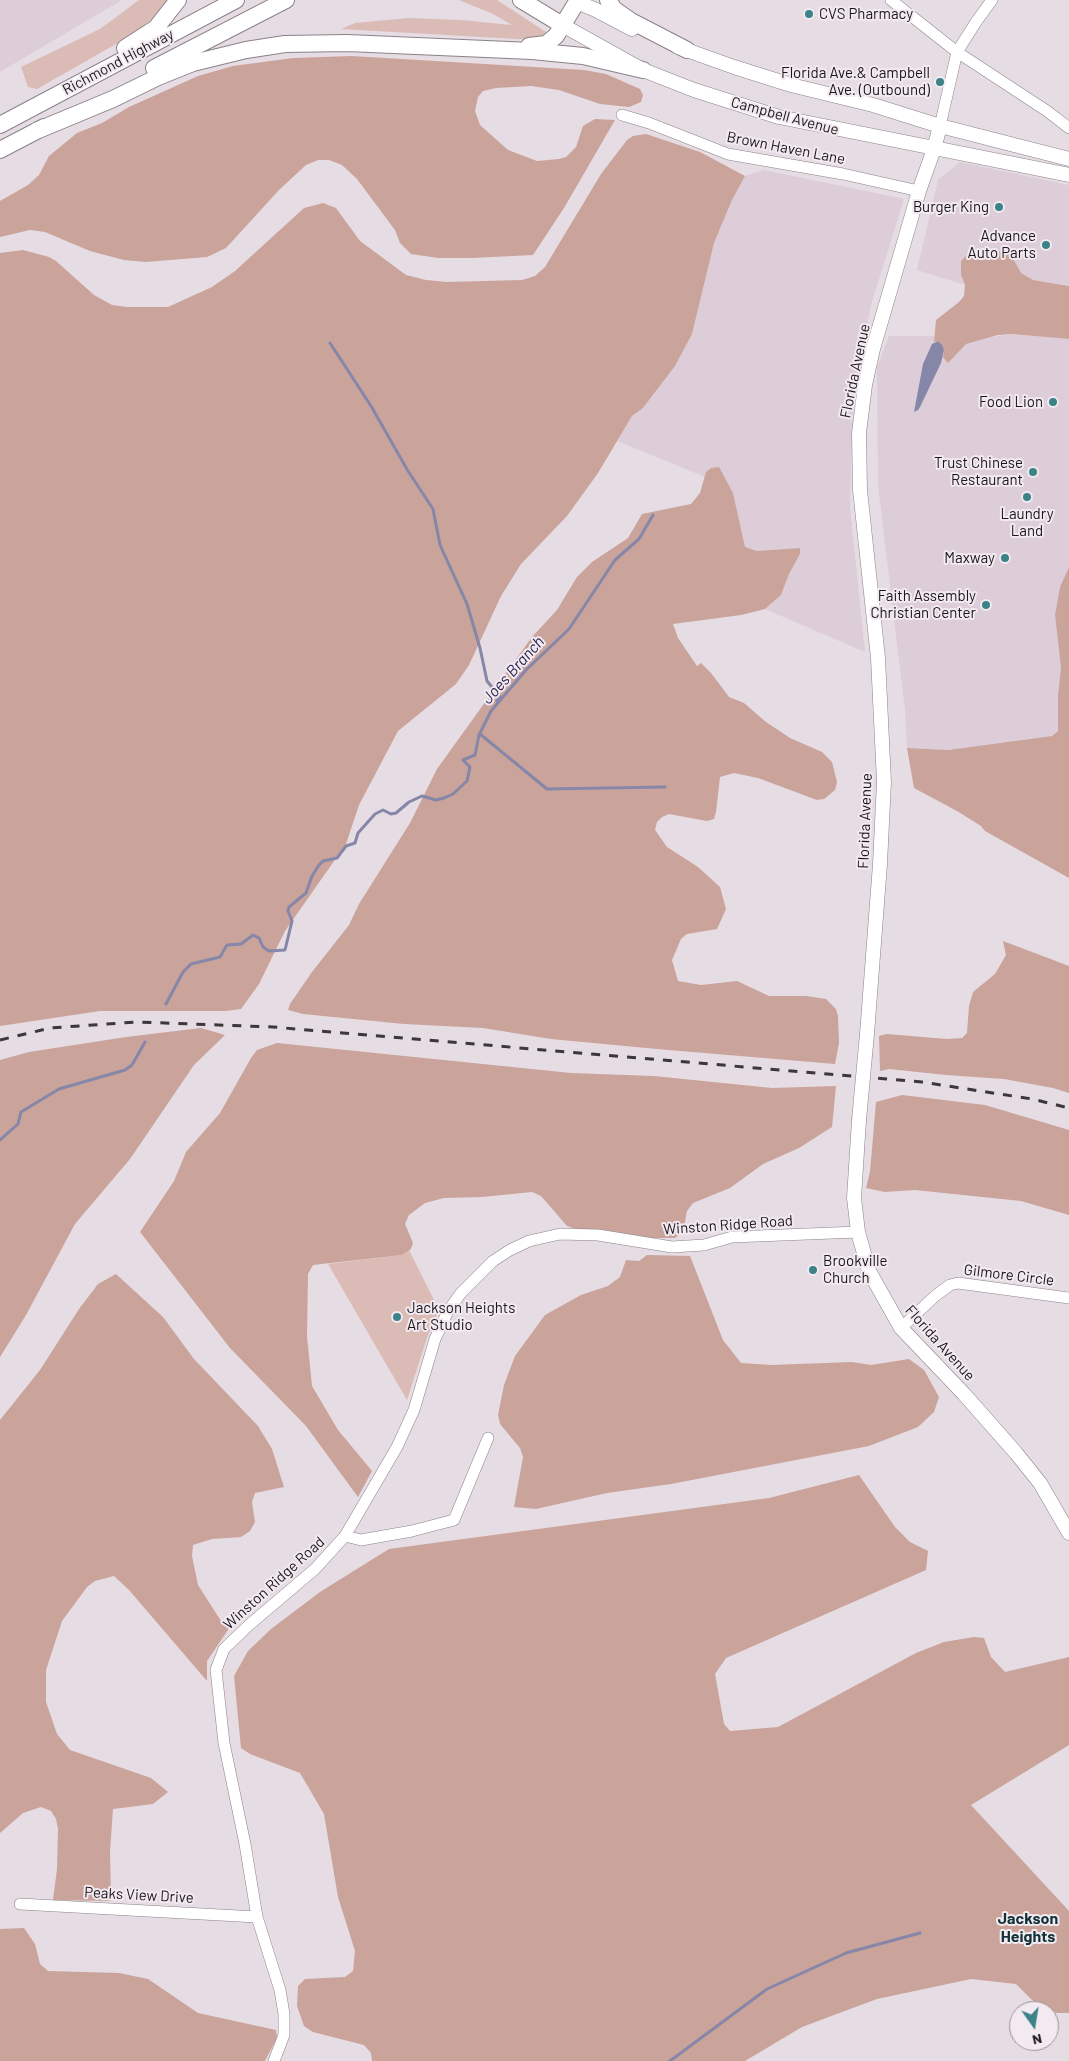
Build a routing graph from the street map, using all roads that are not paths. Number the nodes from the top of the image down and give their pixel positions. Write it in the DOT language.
graph roads {
  1 [pos="178,0"];
  2 [pos="236,0"];
  3 [pos="286,0"];
  4 [pos="521,0"];
  5 [pos="608,0"];
  6 [pos="892,0"];
  7 [pos="992,0"];
  8 [pos="576,1"];
  9 [pos="564,26"];
  10 [pos="461,47"];
  11 [pos="687,50"];
  12 [pos="957,52"];
  13 [pos="643,70"];
  14 [pos="76,84"];
  15 [pos="622,115"];
  16 [pos="0,125"];
  17 [pos="940,126"];
  18 [pos="1069,128"];
  19 [pos="36,131"];
  20 [pos="934,149"];
  21 [pos="0,150"];
  22 [pos="1069,159"];
  23 [pos="1069,176"];
  24 [pos="919,191"];
  25 [pos="858,1232"];
  26 [pos="1069,1298"];
  27 [pos="901,1328"];
  28 [pos="488,1438"];
  29 [pos="1069,1533"];
  30 [pos="345,1536"];
  31 [pos="20,1904"];
  32 [pos="257,1917"];
  33 [pos="274,2061"];
  1 -- 14 [label="highway"];
  2 -- 14 [label="highway, Richmond Highway"];
  3 -- 19 [label="highway"];
  4 -- 9 [label="highway, Campbell Avenue"];
  5 -- 11 [label="highway"];
  6 -- 12 [label="street"];
  7 -- 12 [label="street, Florida Avenue"];
  8 -- 9 [label="highway"];
  8 -- 11 [label="main road"];
  9 -- 10 [label="highway"];
  9 -- 13 [label="main road, Campbell Avenue"];
  10 -- 13 [label="highway"];
  10 -- 19 [label="highway"];
  11 -- 17 [label="main road"];
  12 -- 17 [label="street, Florida Avenue"];
  12 -- 18 [label="street"];
  13 -- 20 [label="main road, Campbell Avenue"];
  14 -- 16 [label="highway, Richmond Highway"];
  15 -- 24 [label="street, Brown Haven Lane"];
  17 -- 20 [label="main road, Florida Avenue"];
  17 -- 22 [label="main road"];
  19 -- 21 [label="highway"];
  20 -- 23 [label="main road, Campbell Avenue"];
  20 -- 24 [label="main road, Florida Avenue"];
  24 -- 25 [label="main road, Florida Avenue, bridge"];
  25 -- 27 [label="main road, Florida Avenue"];
  25 -- 30 [label="street, Winston Ridge Road"];
  26 -- 27 [label="street, Gilmore Circle"];
  27 -- 29 [label="main road, Florida Avenue"];
  28 -- 30 [label="street"];
  30 -- 32 [label="street, Winston Ridge Road"];
  31 -- 32 [label="street, Peaks View Drive"];
  32 -- 33 [label="street, Winston Ridge Road"];
}
